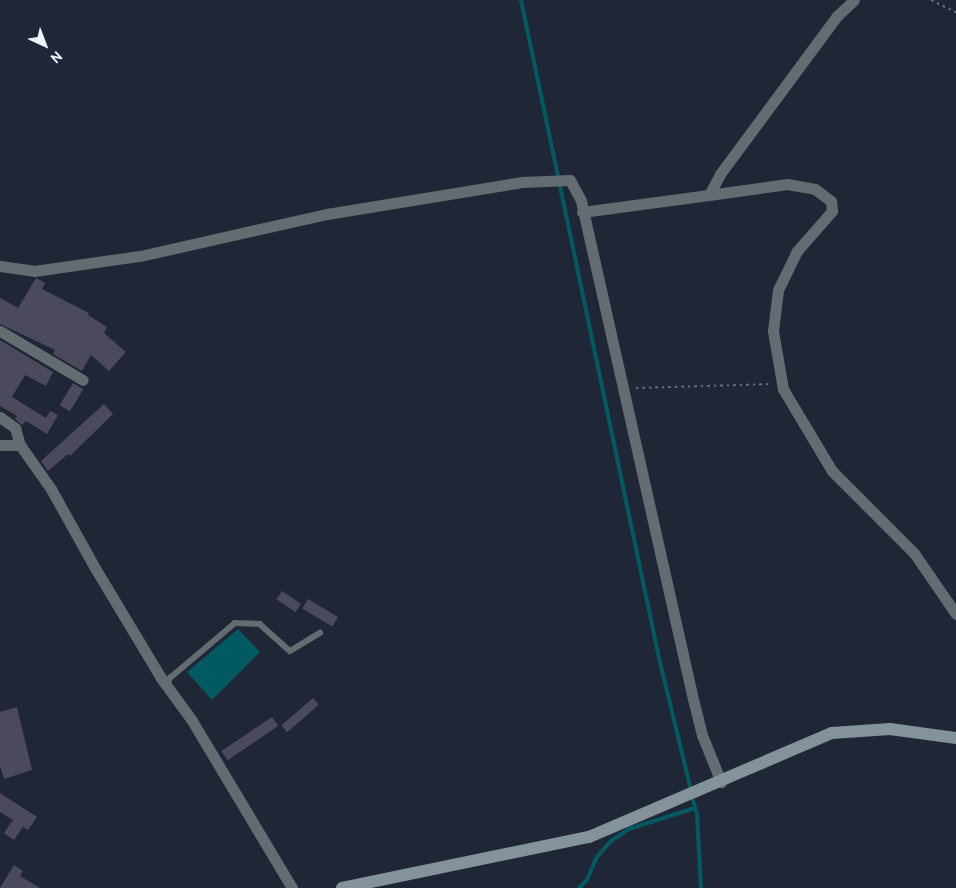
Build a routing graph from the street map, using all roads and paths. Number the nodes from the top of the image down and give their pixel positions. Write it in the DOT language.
graph roads {
  1 [pos="854,0"];
  2 [pos="931,0"];
  3 [pos="956,12"];
  4 [pos="709,195"];
  5 [pos="582,212"];
  6 [pos="0,266"];
  7 [pos="0,331"];
  8 [pos="83,380"];
  9 [pos="783,387"];
  10 [pos="625,388"];
  11 [pos="0,417"];
  12 [pos="0,445"];
  13 [pos="20,445"];
  14 [pos="956,614"];
  15 [pos="320,633"];
  16 [pos="166,685"];
  17 [pos="956,738"];
  18 [pos="721,782"];
  19 [pos="292,888"];
  20 [pos="342,888"];
  1 -- 4 [label="street"];
  2 -- 3 [label="path"];
  4 -- 5 [label="street"];
  4 -- 9 [label="street"];
  5 -- 6 [label="street"];
  5 -- 10 [label="street"];
  7 -- 8 [label="street"];
  9 -- 10 [label="path"];
  9 -- 14 [label="street"];
  10 -- 18 [label="street"];
  11 -- 13 [label="street"];
  12 -- 13 [label="street"];
  13 -- 16 [label="street"];
  15 -- 16 [label="lane"];
  16 -- 19 [label="street"];
  17 -- 18 [label="main road"];
  18 -- 20 [label="main road"];
}
